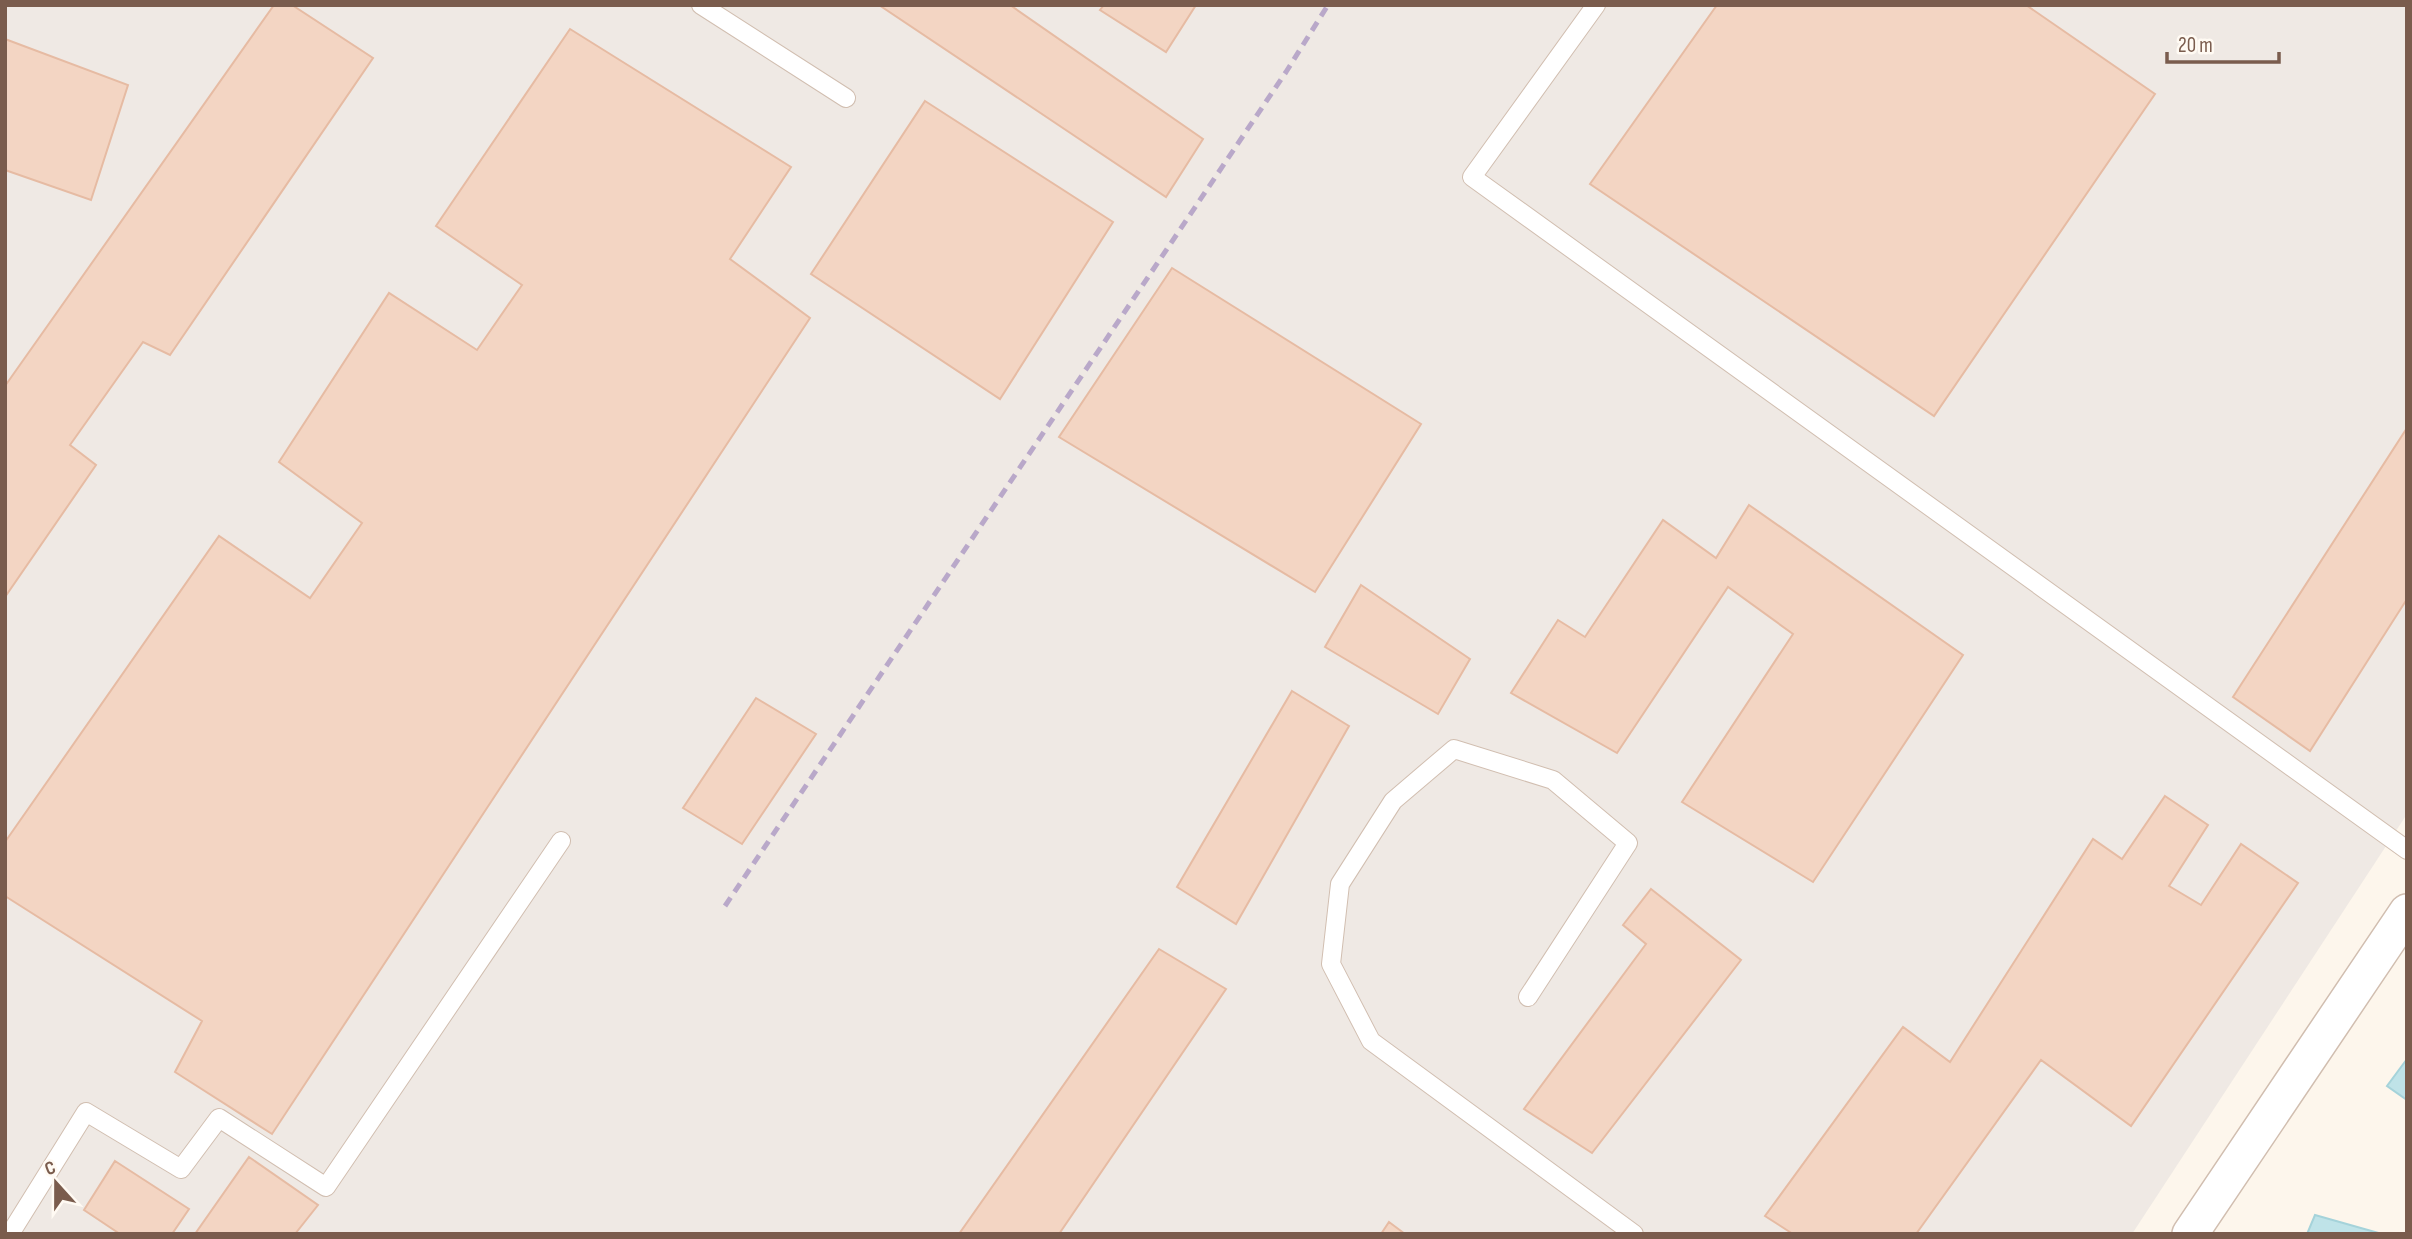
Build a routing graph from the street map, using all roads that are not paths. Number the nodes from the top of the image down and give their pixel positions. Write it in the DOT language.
graph roads {
  1 [pos="701,5"];
  2 [pos="1596,5"];
  3 [pos="846,98"];
  4 [pos="561,841"];
  5 [pos="2407,850"];
  6 [pos="2407,912"];
  7 [pos="1528,997"];
  8 [pos="10,1234"];
  9 [pos="1634,1234"];
  10 [pos="2190,1234"];
  1 -- 3 [label="lane"];
  2 -- 5 [label="lane"];
  4 -- 8 [label="lane"];
  6 -- 10 [label="street"];
  7 -- 9 [label="lane"];
}
